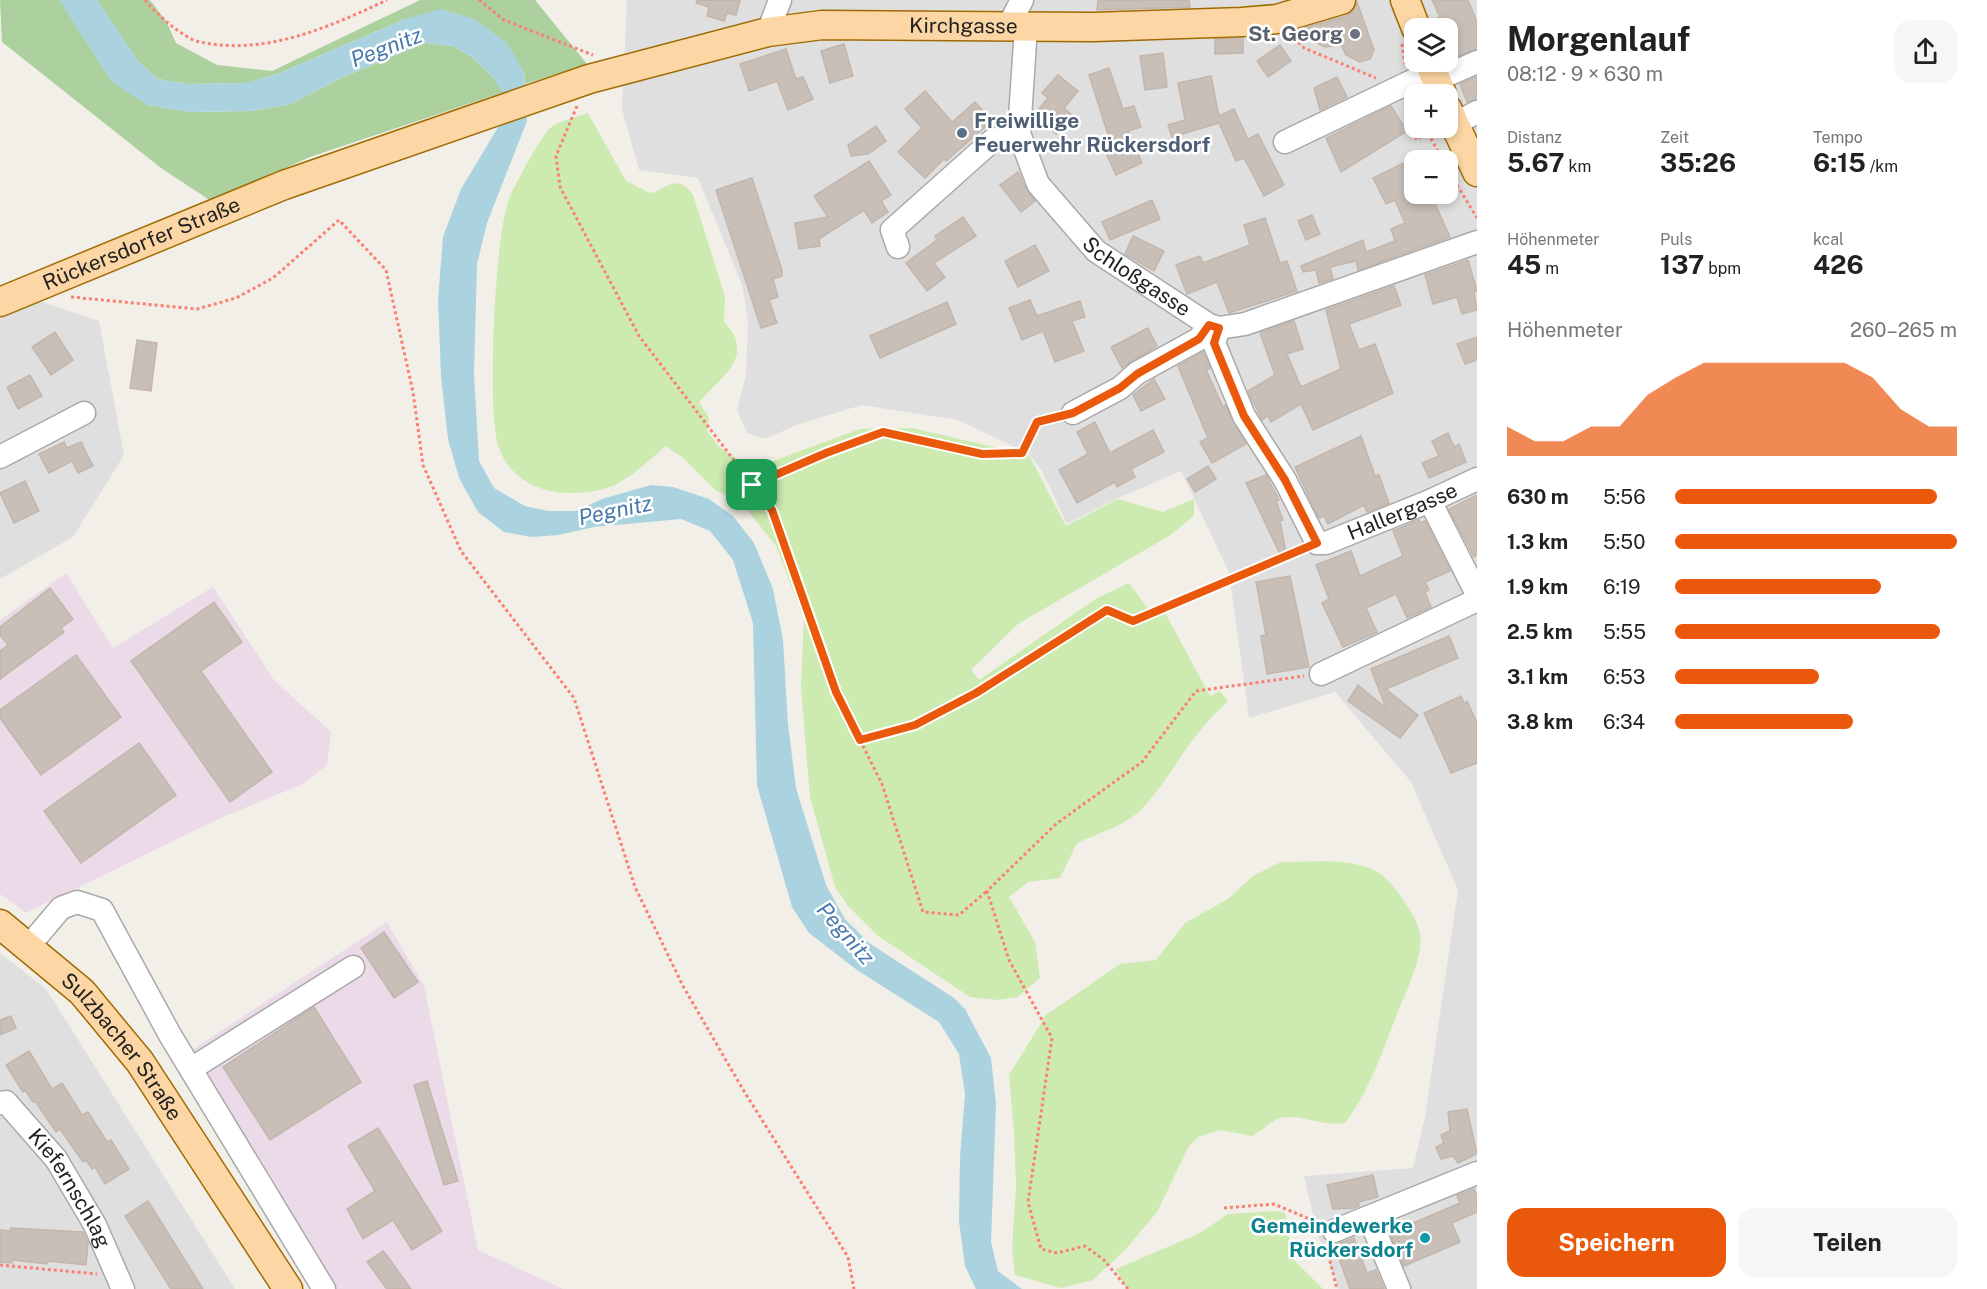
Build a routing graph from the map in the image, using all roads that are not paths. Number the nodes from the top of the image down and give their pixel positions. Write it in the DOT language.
graph roads {
  1 [pos="780,0"];
  2 [pos="1341,0"];
  3 [pos="1405,0"];
  4 [pos="1278,10"];
  5 [pos="1019,18"];
  6 [pos="1412,18"];
  7 [pos="768,32"];
  8 [pos="1477,62"];
  9 [pos="1435,77"];
  10 [pos="1019,133"];
  11 [pos="1458,134"];
  12 [pos="1285,142"];
  13 [pos="330,169"];
  14 [pos="1477,172"];
  15 [pos="1477,242"];
  16 [pos="898,247"];
  17 [pos="0,302"];
  18 [pos="1214,327"];
  19 [pos="1073,413"];
  20 [pos="84,414"];
  21 [pos="0,458"];
  22 [pos="1477,479"];
  23 [pos="1430,501"];
  24 [pos="1477,594"];
  25 [pos="1477,600"];
  26 [pos="1321,674"];
  27 [pos="0,924"];
  28 [pos="28,947"];
  29 [pos="353,966"];
  30 [pos="190,1069"];
  31 [pos="0,1103"];
  32 [pos="1477,1173"];
  33 [pos="1369,1217"];
  34 [pos="1330,1239"];
  35 [pos="120,1282"];
  36 [pos="288,1289"];
  37 [pos="324,1289"];
  38 [pos="1399,1289"];
  1 -- 7 [label="street"];
  2 -- 4 [label="main road, Kirchgasse"];
  3 -- 6 [label="main road"];
  4 -- 5 [label="main road, Kirchgasse"];
  5 -- 7 [label="main road, Kirchgasse"];
  5 -- 10 [label="street, Schloßgasse"];
  7 -- 13 [label="main road, Kirchgasse"];
  8 -- 9 [label="street"];
  9 -- 12 [label="street"];
  10 -- 16 [label="street"];
  10 -- 18 [label="street, Schloßgasse"];
  11 -- 14 [label="main road"];
  13 -- 17 [label="main road, Rückersdorfer Straße"];
  15 -- 18 [label="street"];
  18 -- 19 [label="street"];
  18 -- 23 [label="street, Hallergasse"];
  20 -- 21 [label="street"];
  22 -- 23 [label="street, Hallergasse"];
  23 -- 24 [label="street"];
  25 -- 26 [label="street"];
  27 -- 28 [label="main road, Sulzbacher Straße"];
  28 -- 30 [label="street"];
  28 -- 36 [label="main road, Sulzbacher Straße"];
  29 -- 30 [label="street"];
  30 -- 37 [label="street"];
  31 -- 35 [label="street, Kiefernschlag"];
  32 -- 33 [label="street"];
  33 -- 34 [label="street"];
  33 -- 38 [label="street"];
}
